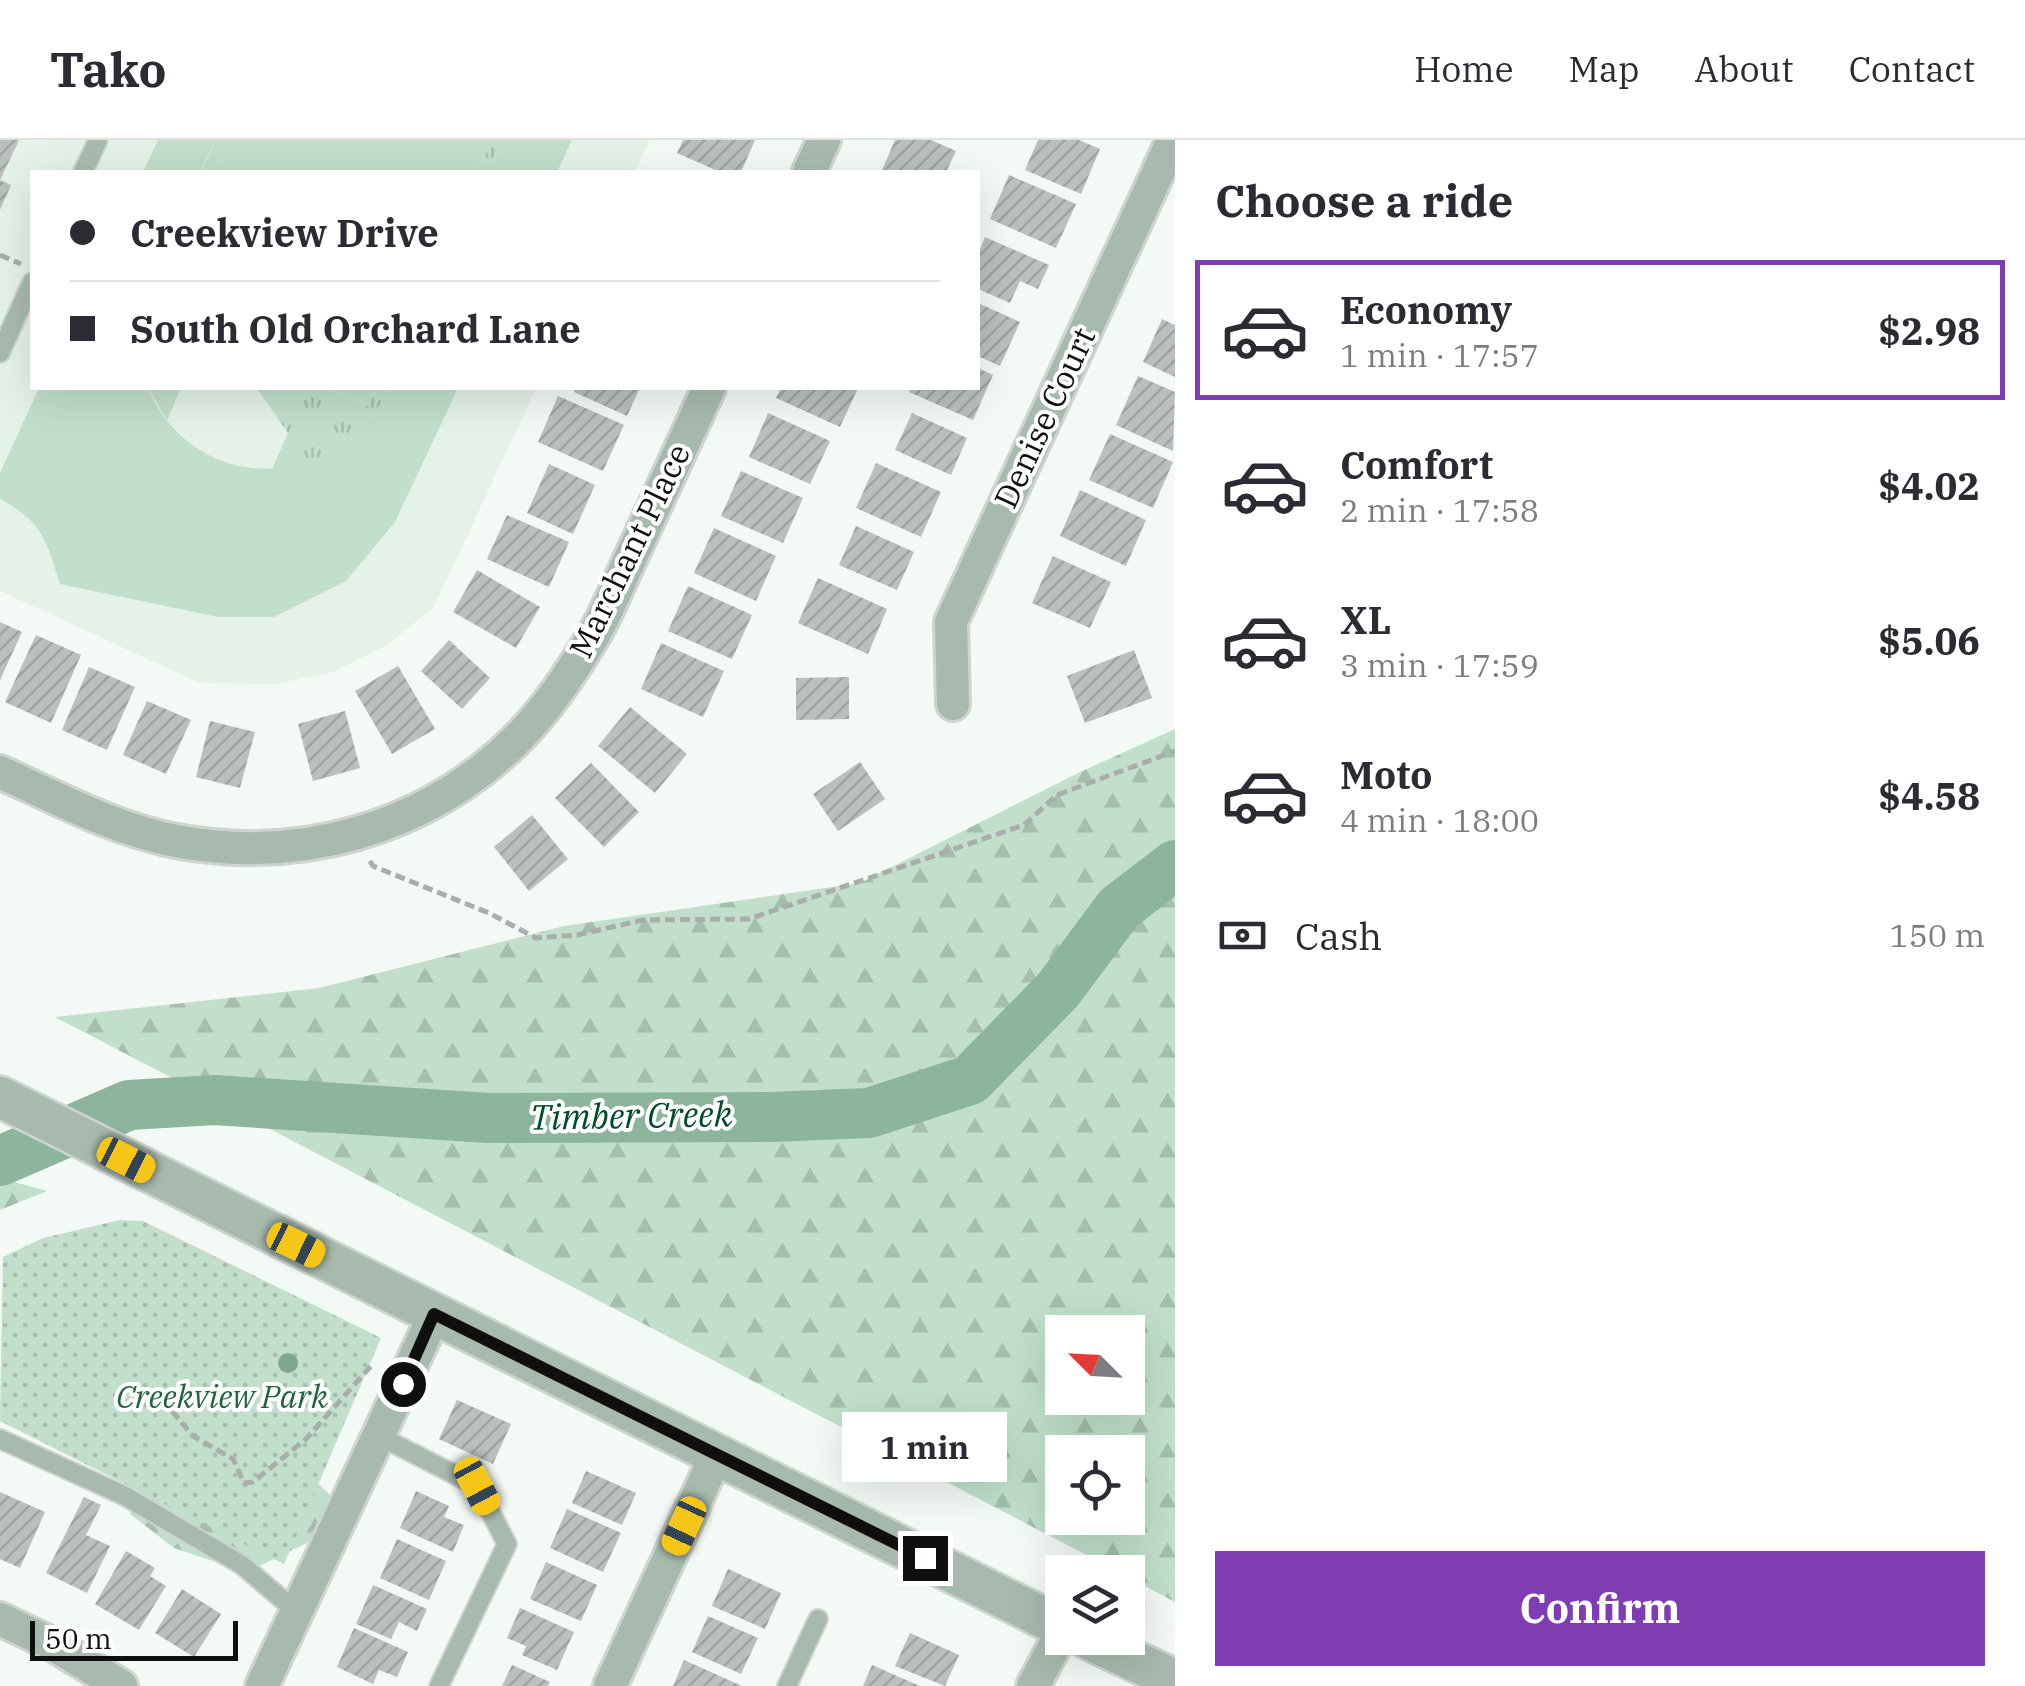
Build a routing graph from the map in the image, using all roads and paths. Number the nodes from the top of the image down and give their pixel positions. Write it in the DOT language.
graph roads {
  1 [pos="824,140"];
  2 [pos="1173,140"];
  3 [pos="90,142"];
  4 [pos="83,170"];
  5 [pos="810,170"];
  6 [pos="0,255"];
  7 [pos="30,268"];
  8 [pos="30,286"];
  9 [pos="0,353"];
  10 [pos="708,390"];
  11 [pos="953,704"];
  12 [pos="1175,752"];
  13 [pos="0,772"];
  14 [pos="370,860"];
  15 [pos="0,1097"];
  16 [pos="434,1314"];
  17 [pos="371,1366"];
  18 [pos="132,1392"];
  19 [pos="379,1436"];
  20 [pos="0,1439"];
  21 [pos="716,1454"];
  22 [pos="297,1612"];
  23 [pos="0,1620"];
  24 [pos="818,1620"];
  25 [pos="1045,1620"];
  26 [pos="1049,1655"];
  27 [pos="1122,1655"];
  28 [pos="1175,1680"];
  29 [pos="121,1686"];
  30 [pos="262,1686"];
  31 [pos="439,1686"];
  32 [pos="610,1686"];
  33 [pos="787,1686"];
  34 [pos="1033,1686"];
  1 -- 5 [label="street"];
  2 -- 11 [label="street, Denise Court"];
  3 -- 4 [label="lane"];
  6 -- 7 [label="path"];
  8 -- 9 [label="lane"];
  10 -- 13 [label="street, Marchant Place"];
  12 -- 14 [label="path"];
  15 -- 16 [label="street"];
  16 -- 19 [label="street"];
  16 -- 21 [label="street"];
  17 -- 18 [label="path"];
  19 -- 22 [label="street"];
  19 -- 31 [label="lane"];
  20 -- 22 [label="lane"];
  21 -- 25 [label="street"];
  21 -- 32 [label="street"];
  22 -- 30 [label="street"];
  23 -- 29 [label="street"];
  24 -- 33 [label="lane"];
  26 -- 34 [label="street"];
  27 -- 28 [label="street"];
}
